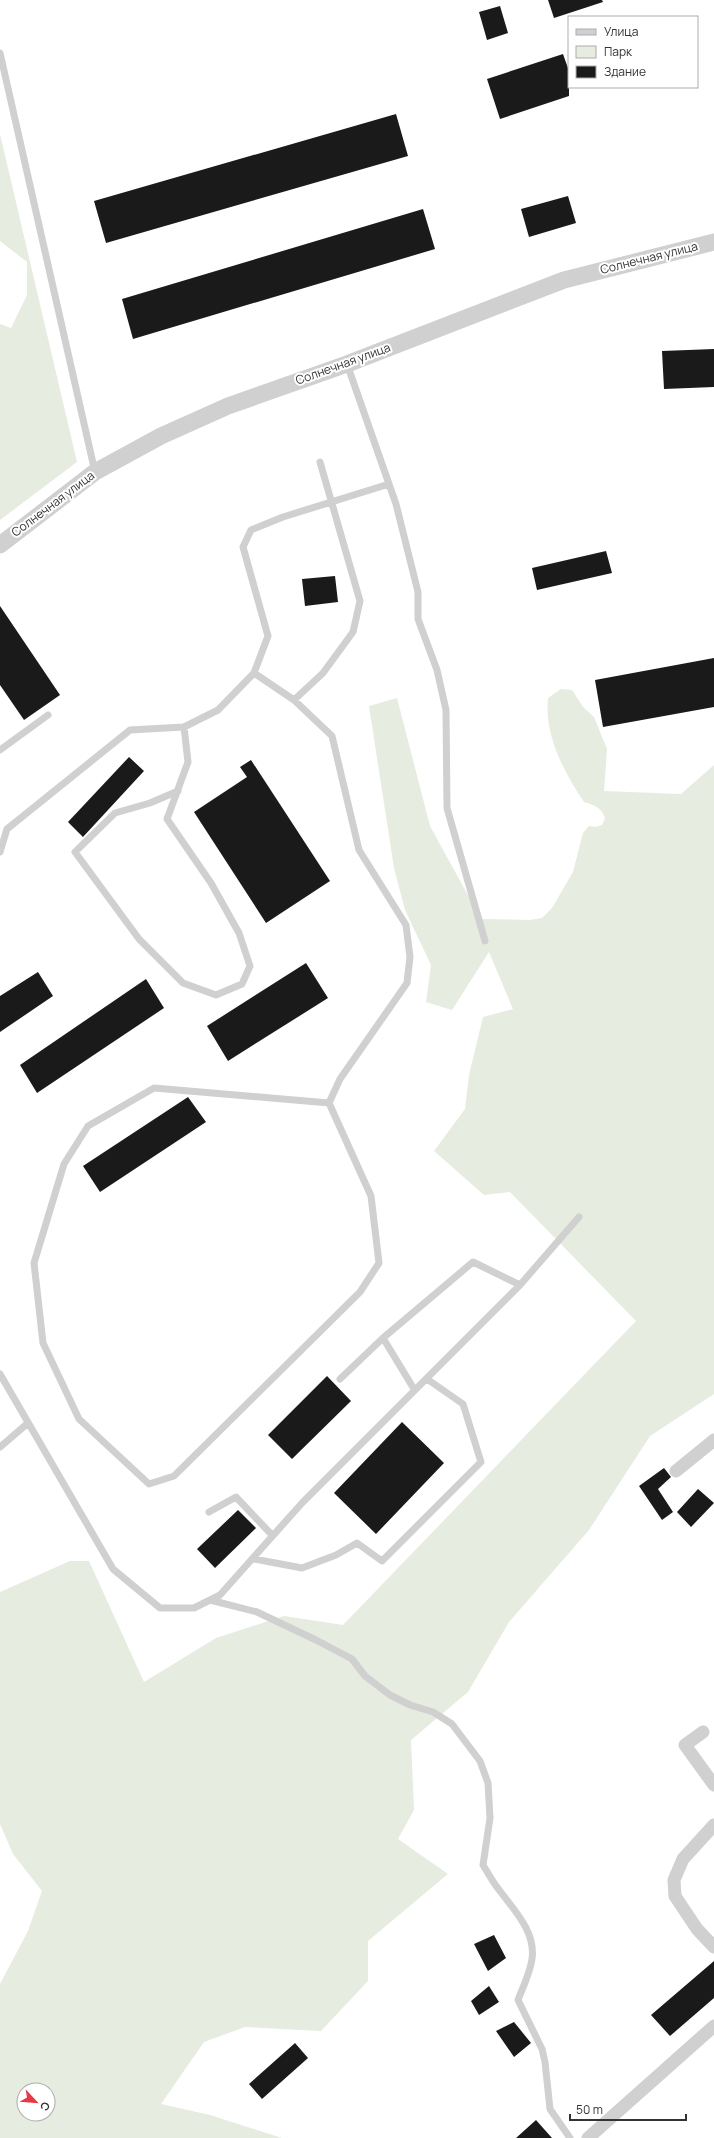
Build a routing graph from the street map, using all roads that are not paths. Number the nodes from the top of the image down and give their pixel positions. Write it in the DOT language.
graph roads {
  1 [pos="0,53"];
  2 [pos="714,242"];
  3 [pos="347,364"];
  4 [pos="320,462"];
  5 [pos="95,472"];
  6 [pos="389,484"];
  7 [pos="331,502"];
  8 [pos="0,545"];
  9 [pos="254,673"];
  10 [pos="294,700"];
  11 [pos="48,715"];
  12 [pos="184,728"];
  13 [pos="0,750"];
  14 [pos="178,791"];
  15 [pos="0,852"];
  16 [pos="486,941"];
  17 [pos="329,1103"];
  18 [pos="578,1217"];
  19 [pos="520,1286"];
  20 [pos="384,1338"];
  21 [pos="0,1374"];
  22 [pos="340,1379"];
  23 [pos="427,1379"];
  24 [pos="414,1389"];
  25 [pos="28,1423"];
  26 [pos="714,1440"];
  27 [pos="0,1446"];
  28 [pos="676,1471"];
  29 [pos="209,1512"];
  30 [pos="272,1535"];
  31 [pos="254,1559"];
  32 [pos="210,1600"];
  33 [pos="703,1732"];
  34 [pos="714,1785"];
  35 [pos="714,1825"];
  36 [pos="714,1947"];
  37 [pos="714,2026"];
  38 [pos="570,2138"];
  39 [pos="588,2138"];
  1 -- 5 [label="lane"];
  2 -- 3 [label="street, Солнечная улица"];
  3 -- 5 [label="street, Солнечная улица"];
  3 -- 6 [label="lane"];
  4 -- 7 [label="lane"];
  5 -- 8 [label="street, Солнечная улица"];
  6 -- 7 [label="lane"];
  6 -- 16 [label="lane"];
  7 -- 9 [label="lane"];
  7 -- 10 [label="lane"];
  9 -- 10 [label="lane"];
  9 -- 12 [label="lane"];
  10 -- 17 [label="lane"];
  11 -- 13 [label="lane"];
  12 -- 14 [label="lane"];
  12 -- 15 [label="lane"];
  14 -- 14 [label="lane"];
  17 -- 17 [label="lane"];
  18 -- 19 [label="lane"];
  19 -- 20 [label="lane"];
  19 -- 23 [label="lane"];
  20 -- 22 [label="lane"];
  20 -- 24 [label="lane"];
  21 -- 25 [label="lane"];
  23 -- 24 [label="lane"];
  23 -- 31 [label="lane"];
  24 -- 30 [label="lane"];
  25 -- 27 [label="lane"];
  25 -- 32 [label="lane"];
  26 -- 28 [label="street"];
  29 -- 30 [label="lane"];
  30 -- 31 [label="lane"];
  31 -- 32 [label="lane"];
  32 -- 38 [label="lane"];
  33 -- 34 [label="street"];
  35 -- 36 [label="street"];
  37 -- 39 [label="street"];
}
